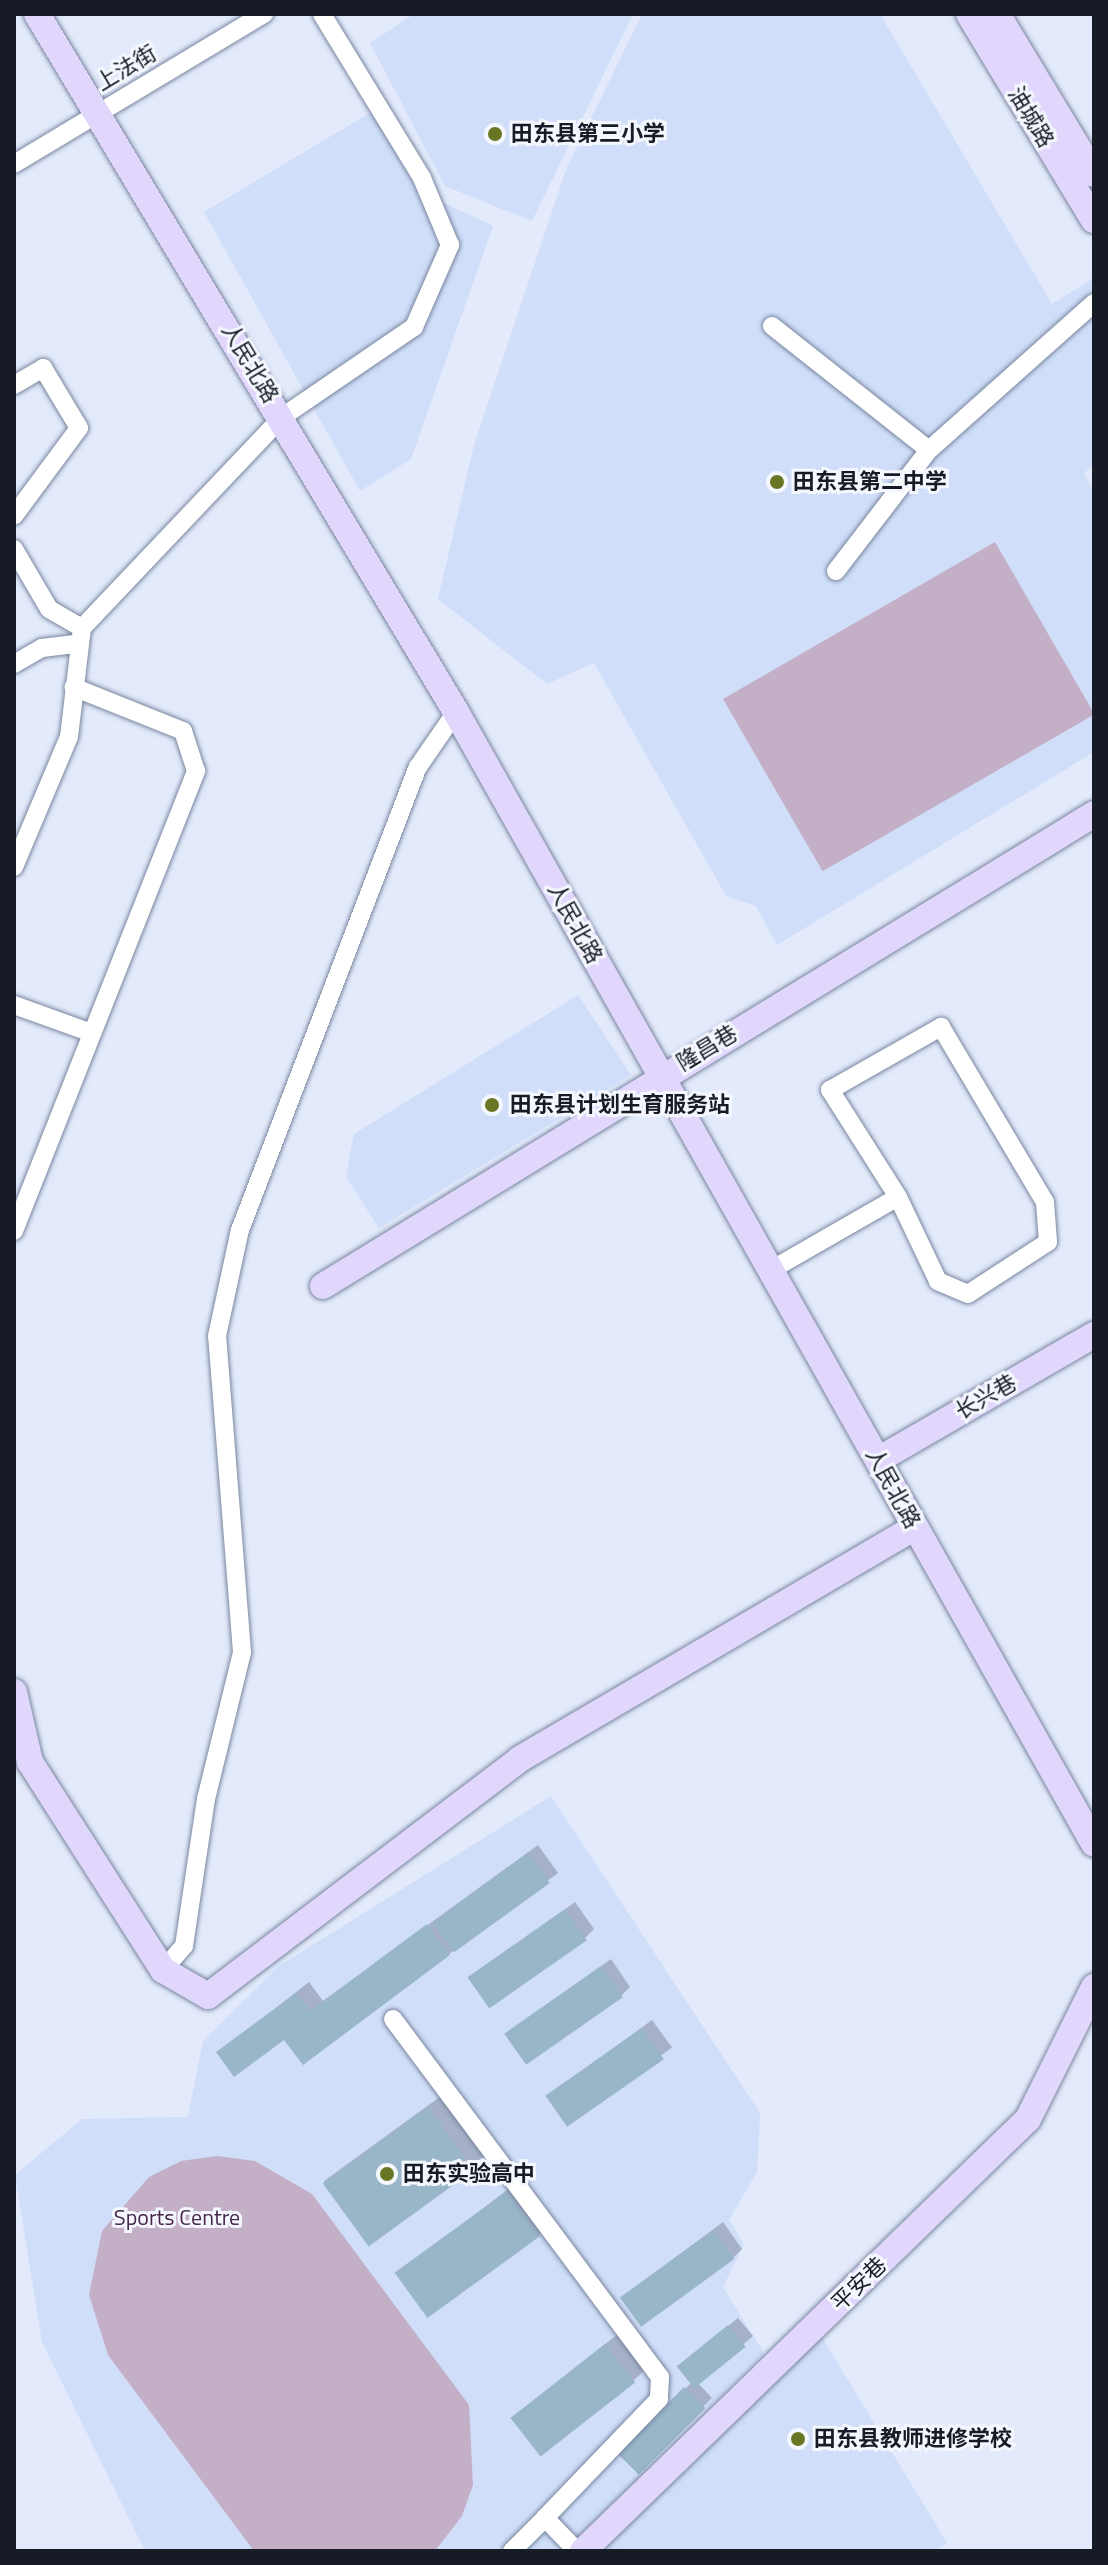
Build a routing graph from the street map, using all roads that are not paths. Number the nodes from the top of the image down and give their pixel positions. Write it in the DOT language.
graph roads {
  1 [pos="37,14"];
  2 [pos="264,14"];
  3 [pos="322,14"];
  4 [pos="969,14"];
  5 [pos="997,14"];
  6 [pos="100,111"];
  7 [pos="14,164"];
  8 [pos="1094,174"];
  9 [pos="1094,220"];
  10 [pos="1094,303"];
  11 [pos="772,326"];
  12 [pos="14,385"];
  13 [pos="282,417"];
  14 [pos="929,450"];
  15 [pos="14,516"];
  16 [pos="14,549"];
  17 [pos="836,571"];
  18 [pos="80,636"];
  19 [pos="14,664"];
  20 [pos="73,687"];
  21 [pos="456,712"];
  22 [pos="1094,814"];
  23 [pos="14,867"];
  24 [pos="14,1005"];
  25 [pos="89,1032"];
  26 [pos="661,1076"];
  27 [pos="898,1197"];
  28 [pos="14,1231"];
  29 [pos="771,1270"];
  30 [pos="323,1286"];
  31 [pos="1094,1335"];
  32 [pos="878,1460"];
  33 [pos="915,1527"];
  34 [pos="14,1692"];
  35 [pos="1094,1844"];
  36 [pos="163,1970"];
  37 [pos="1094,1987"];
  38 [pos="393,2019"];
  39 [pos="545,2518"];
  40 [pos="512,2551"];
  41 [pos="580,2551"];
  1 -- 6 [label="street, 人民北路"];
  2 -- 6 [label="street, 上法街"];
  3 -- 13 [label="street"];
  4 -- 9 [label="street, 油城路"];
  5 -- 8 [label="street, 油城路"];
  6 -- 7 [label="street, 上法街"];
  6 -- 13 [label="street, 人民北路"];
  10 -- 14 [label="street"];
  11 -- 14 [label="street"];
  12 -- 15 [label="street"];
  13 -- 18 [label="street"];
  13 -- 21 [label="street, 人民北路"];
  14 -- 17 [label="street"];
  16 -- 18 [label="street"];
  18 -- 19 [label="street"];
  18 -- 20 [label="street"];
  20 -- 23 [label="street"];
  20 -- 25 [label="street"];
  21 -- 26 [label="street, 人民北路"];
  21 -- 36 [label="street"];
  22 -- 26 [label="street, 隆昌巷"];
  24 -- 25 [label="street"];
  25 -- 28 [label="street"];
  26 -- 29 [label="street, 人民北路"];
  26 -- 30 [label="street, 隆昌巷"];
  27 -- 27 [label="street"];
  27 -- 29 [label="street"];
  29 -- 32 [label="street, 人民北路"];
  31 -- 32 [label="street, 长兴巷"];
  32 -- 33 [label="street, 人民北路"];
  33 -- 35 [label="street, 人民北路"];
  33 -- 36 [label="street"];
  34 -- 36 [label="street"];
  37 -- 41 [label="street, 平安巷"];
  38 -- 39 [label="street"];
  39 -- 40 [label="street"];
  39 -- 41 [label="street"];
}
